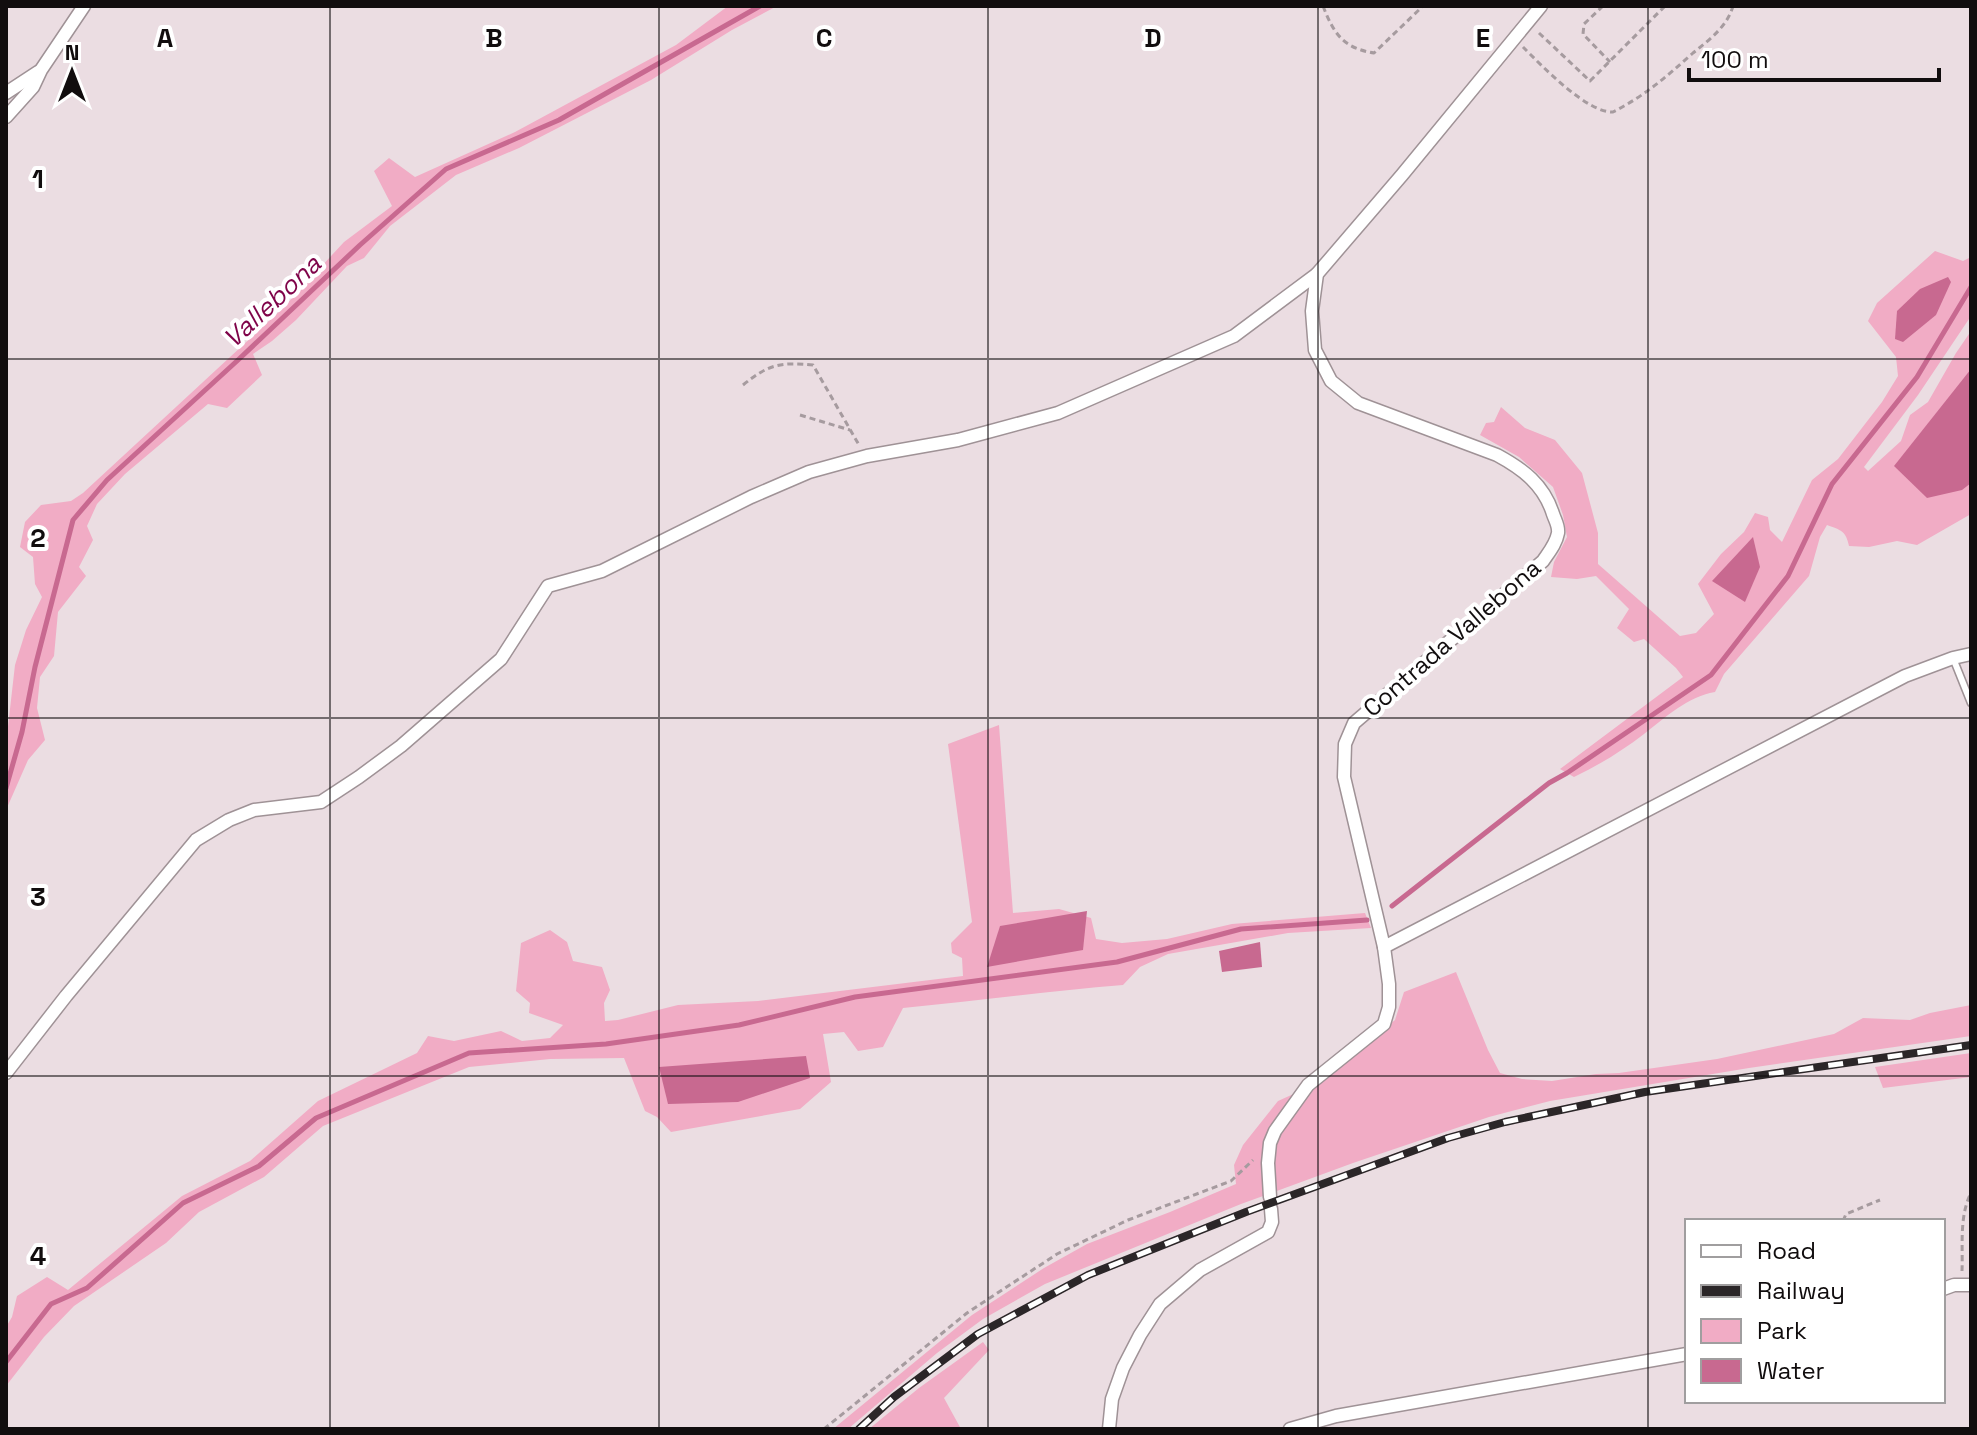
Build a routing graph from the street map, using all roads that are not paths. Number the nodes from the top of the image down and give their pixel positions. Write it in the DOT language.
graph roads {
  1 [pos="84,6"];
  2 [pos="1541,6"];
  3 [pos="41,70"];
  4 [pos="6,93"];
  5 [pos="6,117"];
  6 [pos="1317,274"];
  7 [pos="1971,654"];
  8 [pos="1953,658"];
  9 [pos="1971,703"];
  10 [pos="1384,947"];
  11 [pos="6,1073"];
  12 [pos="1966,1285"];
  13 [pos="1945,1288"];
  14 [pos="1685,1354"];
  15 [pos="1109,1429"];
  16 [pos="1290,1429"];
  1 -- 3 [label="street"];
  2 -- 6 [label="street"];
  3 -- 4 [label="street"];
  3 -- 5 [label="street"];
  6 -- 10 [label="street, Contrada Vallebona"];
  6 -- 11 [label="street"];
  7 -- 8 [label="street"];
  8 -- 9 [label="lane"];
  8 -- 10 [label="street"];
  10 -- 15 [label="street, Contrada Vallebona"];
  12 -- 13 [label="street"];
  14 -- 16 [label="street"];
}
